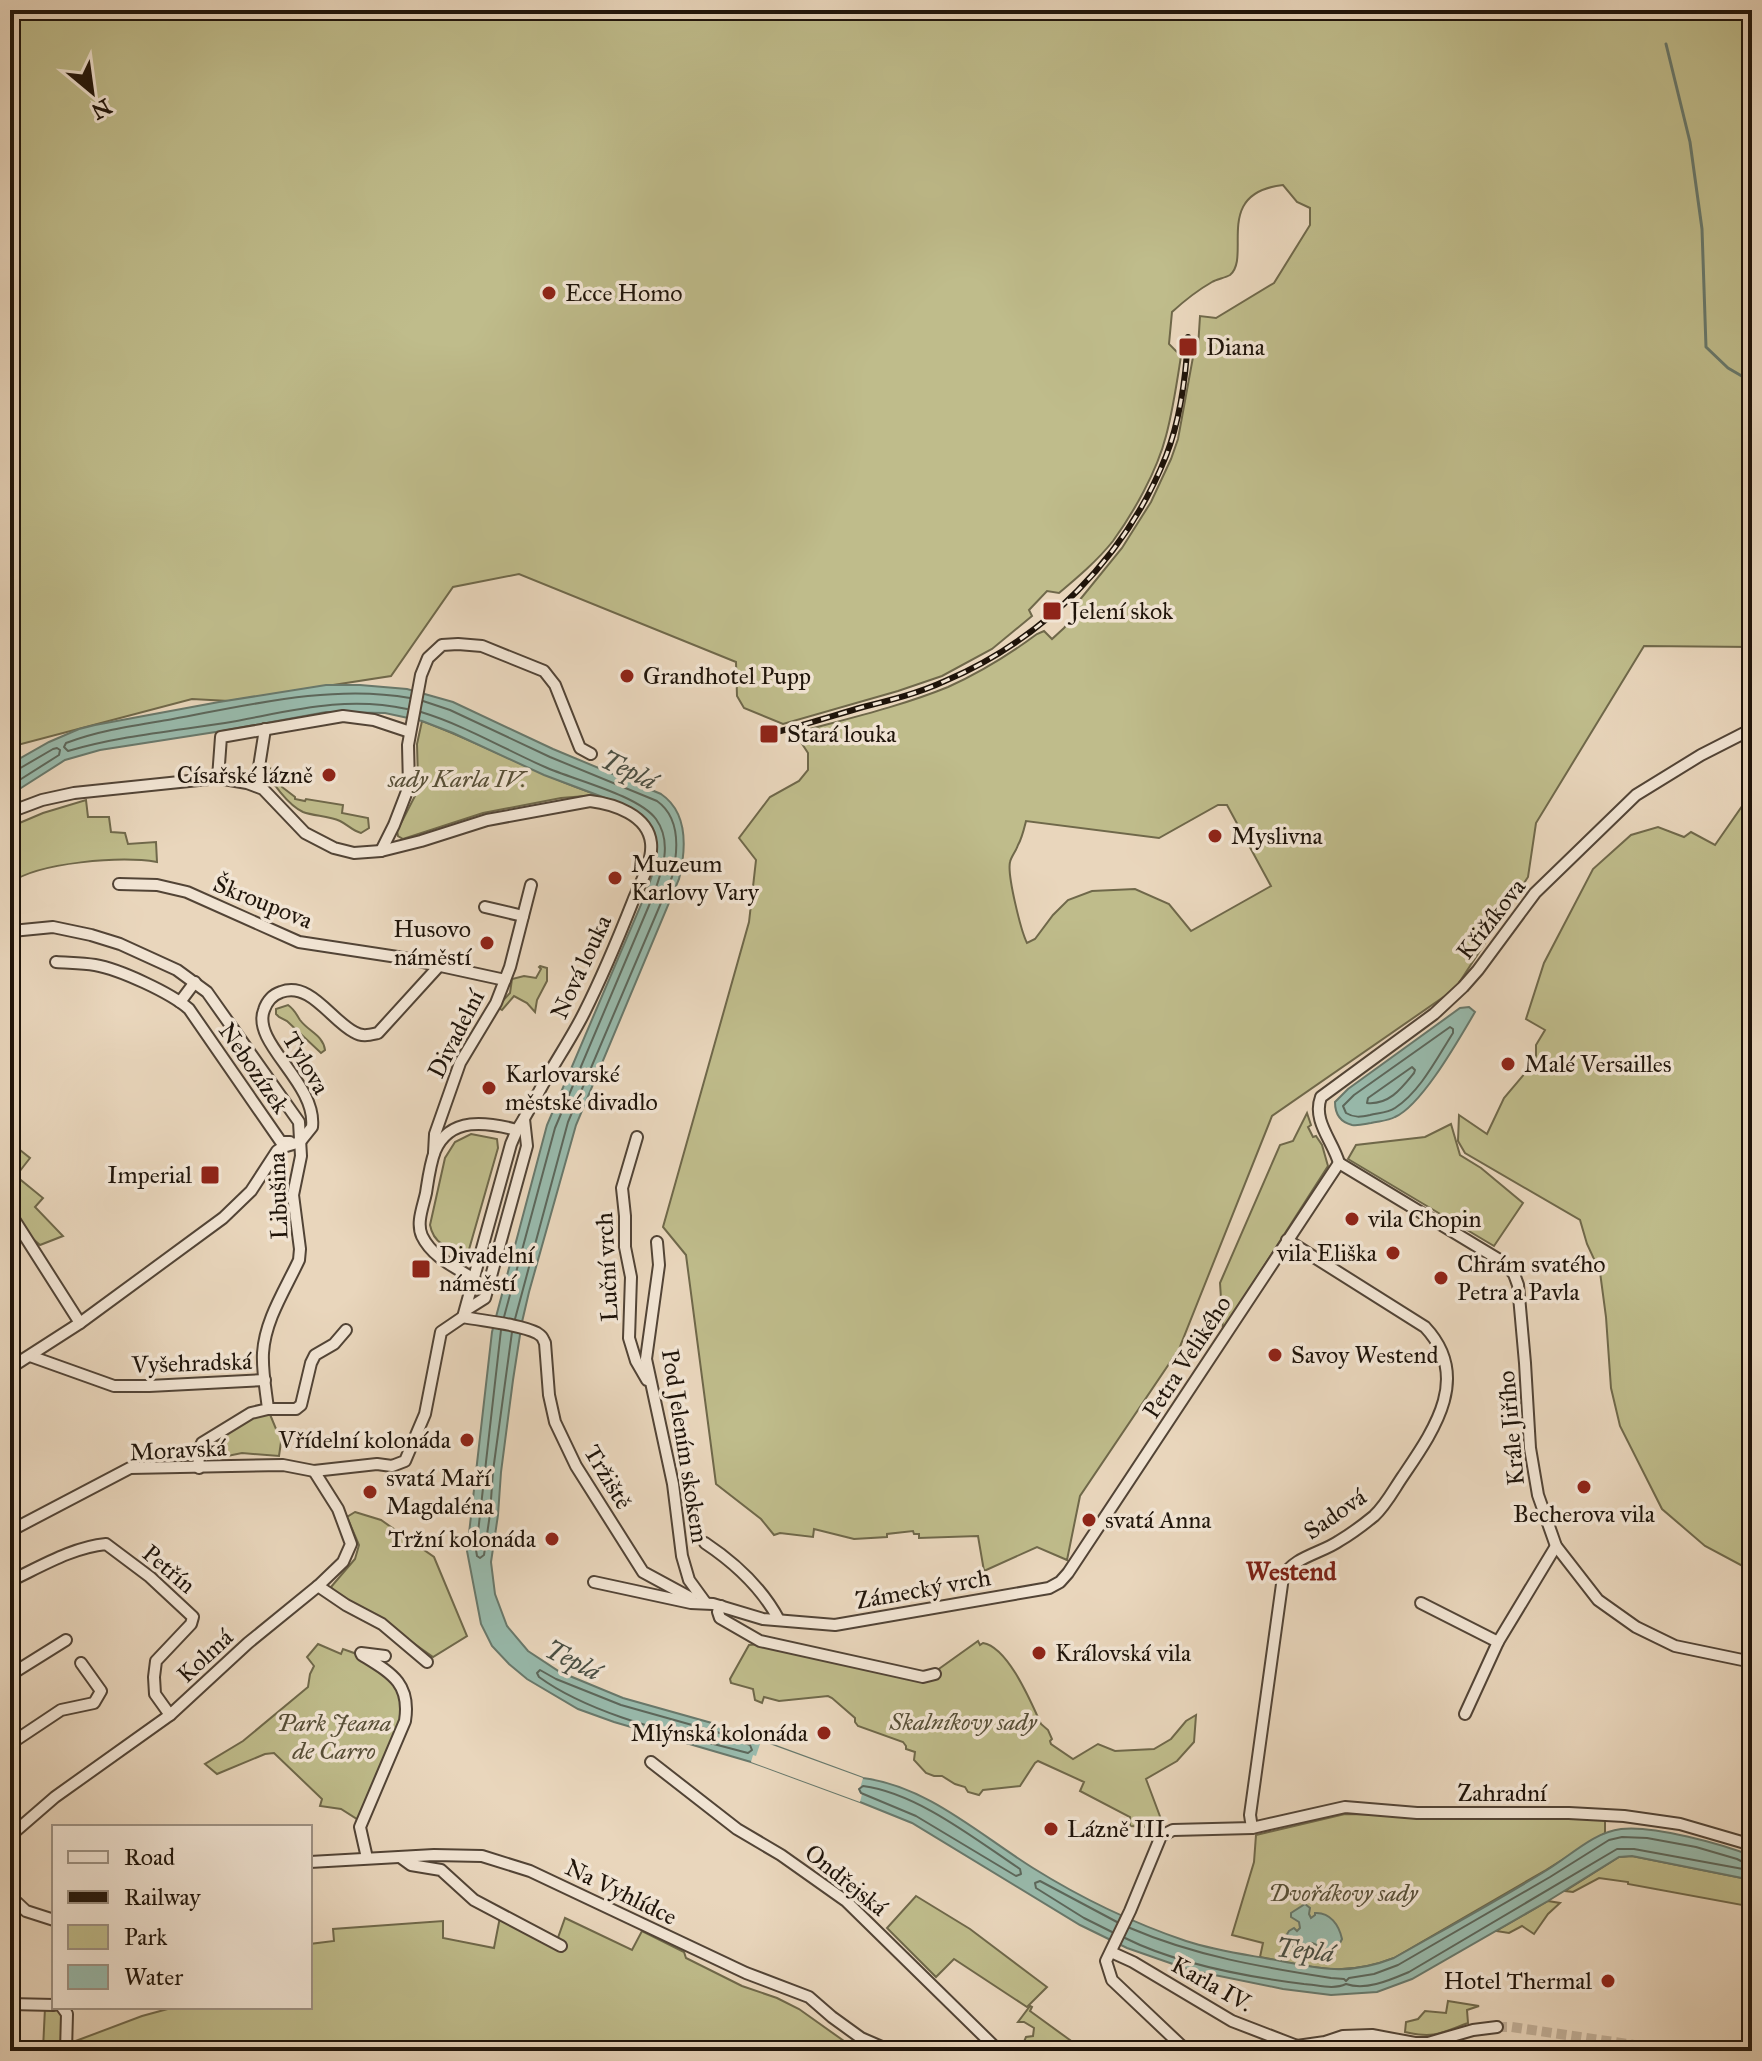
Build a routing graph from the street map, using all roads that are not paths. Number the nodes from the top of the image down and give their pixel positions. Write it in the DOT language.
graph roads {
  1 [pos="265,729"];
  2 [pos="1752,729"];
  3 [pos="410,732"];
  4 [pos="591,754"];
  5 [pos="218,778"];
  6 [pos="256,786"];
  7 [pos="10,812"];
  8 [pos="381,851"];
  9 [pos="119,884"];
  10 [pos="531,885"];
  11 [pos="485,907"];
  12 [pos="523,916"];
  13 [pos="12,931"];
  14 [pos="56,962"];
  15 [pos="439,966"];
  16 [pos="505,980"];
  17 [pos="195,982"];
  18 [pos="180,1002"];
  19 [pos="524,1119"];
  20 [pos="517,1130"];
  21 [pos="637,1137"];
  22 [pos="300,1142"];
  23 [pos="434,1153"];
  24 [pos="1339,1163"];
  25 [pos="10,1213"];
  26 [pos="1287,1240"];
  27 [pos="657,1242"];
  28 [pos="474,1279"];
  29 [pos="464,1314"];
  30 [pos="80,1323"];
  31 [pos="346,1330"];
  32 [pos="30,1356"];
  33 [pos="10,1368"];
  34 [pos="265,1380"];
  35 [pos="653,1391"];
  36 [pos="268,1409"];
  37 [pos="199,1468"];
  38 [pos="314,1471"];
  39 [pos="10,1531"];
  40 [pos="705,1543"];
  41 [pos="1556,1546"];
  42 [pos="1068,1573"];
  43 [pos="10,1581"];
  44 [pos="594,1582"];
  45 [pos="318,1586"];
  46 [pos="705,1602"];
  47 [pos="1421,1603"];
  48 [pos="721,1606"];
  49 [pos="779,1620"];
  50 [pos="66,1640"];
  51 [pos="1498,1642"];
  52 [pos="385,1656"];
  53 [pos="427,1662"];
  54 [pos="1752,1662"];
  55 [pos="81,1663"];
  56 [pos="935,1674"];
  57 [pos="10,1675"];
  58 [pos="1465,1714"];
  59 [pos="170,1715"];
  60 [pos="10,1744"];
  61 [pos="651,1762"];
  62 [pos="1252,1828"];
  63 [pos="10,1836"];
  64 [pos="1752,1845"];
  65 [pos="400,1857"];
  66 [pos="367,1858"];
  67 [pos="312,1862"];
  68 [pos="10,1896"];
  69 [pos="52,1919"];
  70 [pos="561,1946"];
  71 [pos="1113,1947"];
  72 [pos="10,2004"];
  73 [pos="52,2005"];
  74 [pos="64,2009"];
  75 [pos="1497,2027"];
  76 [pos="1296,2048"];
  77 [pos="66,2051"];
  78 [pos="891,2051"];
  79 [pos="999,2051"];
  80 [pos="1187,2051"];
  1 -- 3 [label="street"];
  1 -- 5 [label="street"];
  1 -- 6 [label="street"];
  2 -- 24 [label="street, Křižíkova"];
  3 -- 4 [label="street"];
  3 -- 8 [label="street"];
  5 -- 6 [label="street"];
  5 -- 7 [label="street"];
  6 -- 8 [label="street"];
  8 -- 19 [label="street, Nová louka"];
  9 -- 15 [label="street, Škroupova"];
  10 -- 12 [label="street"];
  11 -- 12 [label="street"];
  12 -- 16 [label="street"];
  13 -- 17 [label="street, Nebozízek"];
  14 -- 18 [label="street, Nebozízek"];
  15 -- 16 [label="street"];
  15 -- 22 [label="street, Tylova"];
  16 -- 23 [label="street, Divadelní"];
  17 -- 18 [label="street"];
  17 -- 22 [label="street, Nebozízek"];
  18 -- 22 [label="street, Nebozízek"];
  19 -- 20 [label="street"];
  19 -- 29 [label="street"];
  20 -- 23 [label="street"];
  20 -- 28 [label="street"];
  21 -- 35 [label="street, Luční vrch"];
  22 -- 30 [label="street, Libušina"];
  22 -- 34 [label="street, Libušina"];
  23 -- 28 [label="street"];
  24 -- 26 [label="street, Petra Velikého"];
  24 -- 41 [label="street, Krále Jiřího"];
  25 -- 30 [label="street"];
  26 -- 42 [label="street, Petra Velikého"];
  26 -- 62 [label="street, Sadová"];
  27 -- 35 [label="street, Pod Jelením skokem"];
  28 -- 29 [label="street"];
  29 -- 38 [label="street, Moravská"];
  29 -- 46 [label="street, Tržiště"];
  30 -- 32 [label="street, Libušina"];
  31 -- 36 [label="street"];
  32 -- 33 [label="street, Libušina"];
  32 -- 34 [label="street, Vyšehradská"];
  34 -- 36 [label="street, Libušina"];
  35 -- 46 [label="street, Pod Jelením skokem"];
  36 -- 37 [label="street"];
  37 -- 38 [label="street, Moravská"];
  37 -- 39 [label="street, Moravská"];
  38 -- 45 [label="street, Kolmá"];
  40 -- 49 [label="street"];
  41 -- 51 [label="street"];
  41 -- 54 [label="street, Krále Jiřího"];
  42 -- 49 [label="street, Zámecký vrch"];
  43 -- 59 [label="street, Petřín"];
  44 -- 46 [label="street, Zámecký vrch"];
  45 -- 53 [label="street"];
  45 -- 59 [label="street, Kolmá"];
  46 -- 48 [label="street, Zámecký vrch"];
  47 -- 51 [label="street"];
  48 -- 49 [label="street, Zámecký vrch"];
  48 -- 56 [label="street"];
  50 -- 57 [label="street"];
  51 -- 58 [label="street"];
  52 -- 66 [label="street"];
  55 -- 60 [label="street"];
  59 -- 63 [label="street, Kolmá"];
  61 -- 79 [label="street, Ondřejská"];
  62 -- 64 [label="street, Zahradní"];
  62 -- 71 [label="street"];
  65 -- 66 [label="street, Na Vyhlídce"];
  65 -- 70 [label="street"];
  65 -- 78 [label="street, Na Vyhlídce"];
  66 -- 67 [label="street, Na Vyhlídce"];
  68 -- 69 [label="street"];
  71 -- 76 [label="street, Karla IV."];
  71 -- 80 [label="street"];
  72 -- 73 [label="street"];
  74 -- 77 [label="street"];
  75 -- 76 [label="street"];
}
